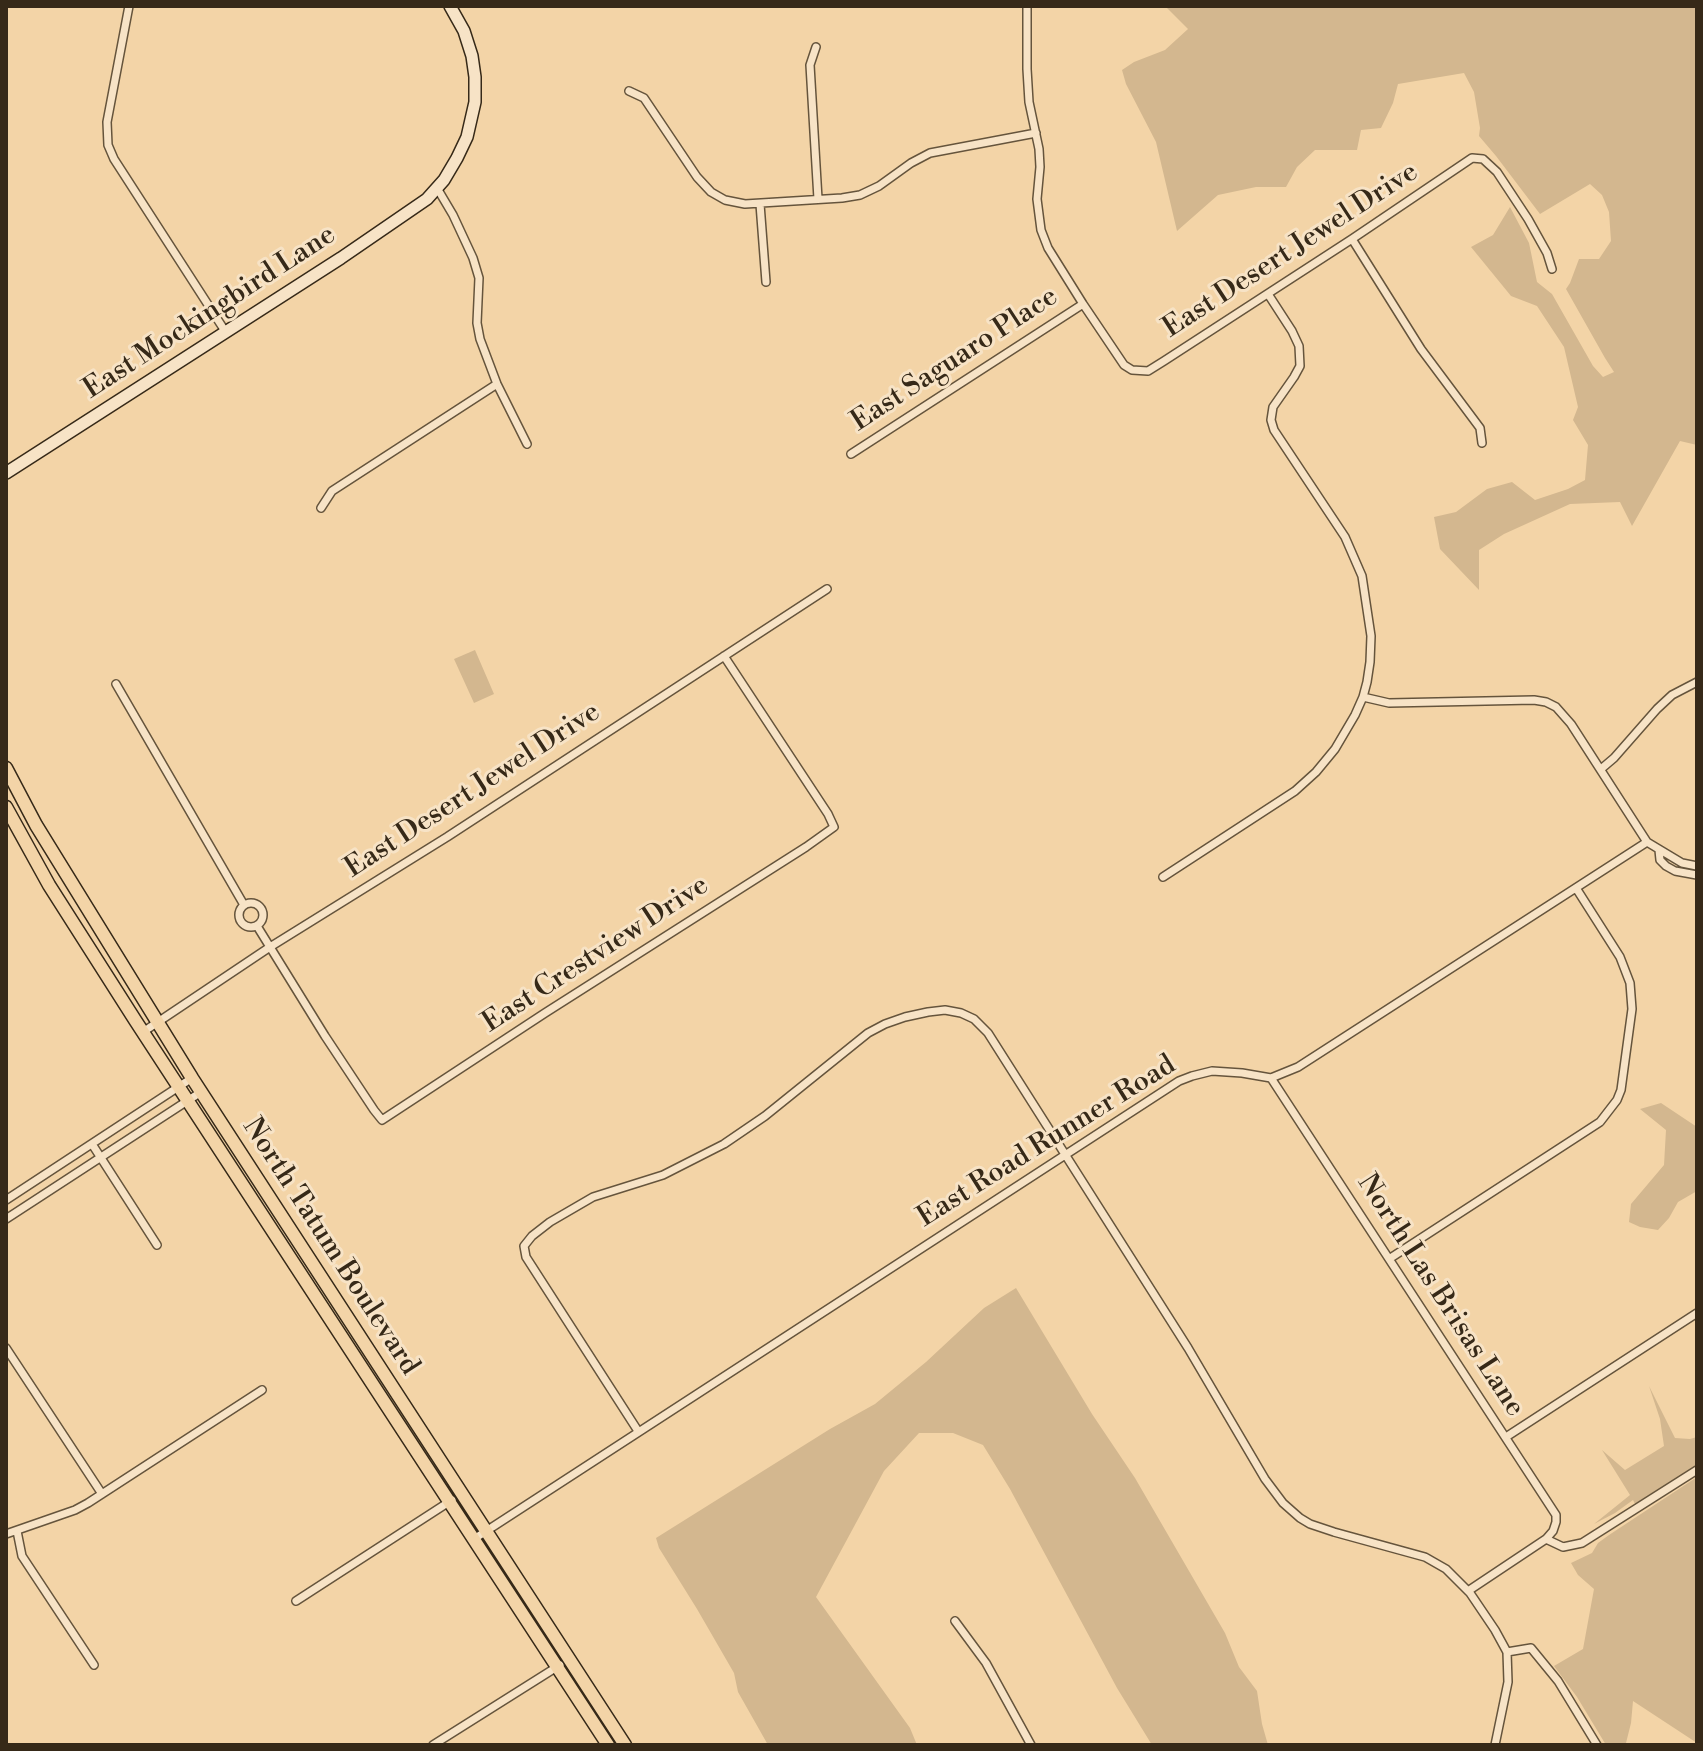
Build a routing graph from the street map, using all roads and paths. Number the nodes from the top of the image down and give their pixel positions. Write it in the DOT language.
graph roads {
  1 [pos="129,6"];
  2 [pos="450,6"];
  3 [pos="1027,6"];
  4 [pos="816,47"];
  5 [pos="629,91"];
  6 [pos="1036,133"];
  7 [pos="437,188"];
  8 [pos="818,199"];
  9 [pos="760,204"];
  10 [pos="1352,239"];
  11 [pos="1552,269"];
  12 [pos="766,282"];
  13 [pos="1268,294"];
  14 [pos="1083,304"];
  15 [pos="225,331"];
  16 [pos="497,384"];
  17 [pos="1482,443"];
  18 [pos="527,444"];
  19 [pos="851,454"];
  20 [pos="6,473"];
  21 [pos="321,508"];
  22 [pos="827,589"];
  23 [pos="724,656"];
  24 [pos="1697,682"];
  25 [pos="116,684"];
  26 [pos="1363,697"];
  27 [pos="6,768"];
  28 [pos="1601,769"];
  29 [pos="6,807"];
  30 [pos="1647,842"];
  31 [pos="1659,850"];
  32 [pos="1697,866"];
  33 [pos="1697,875"];
  34 [pos="1163,877"];
  35 [pos="1576,888"];
  36 [pos="244,905"];
  37 [pos="257,926"];
  38 [pos="270,947"];
  39 [pos="157,1022"];
  40 [pos="143,1032"];
  41 [pos="192,1078"];
  42 [pos="1271,1078"];
  43 [pos="179,1087"];
  44 [pos="201,1092"];
  45 [pos="189,1100"];
  46 [pos="92,1144"];
  47 [pos="1065,1154"];
  48 [pos="101,1157"];
  49 [pos="6,1200"];
  50 [pos="6,1219"];
  51 [pos="157,1245"];
  52 [pos="1389,1259"];
  53 [pos="1697,1313"];
  54 [pos="6,1348"];
  55 [pos="262,1390"];
  56 [pos="638,1431"];
  57 [pos="1506,1437"];
  58 [pos="1697,1470"];
  59 [pos="462,1493"];
  60 [pos="102,1494"];
  61 [pos="450,1502"];
  62 [pos="17,1531"];
  63 [pos="486,1531"];
  64 [pos="6,1534"];
  65 [pos="474,1539"];
  66 [pos="1546,1539"];
  67 [pos="1468,1591"];
  68 [pos="296,1601"];
  69 [pos="955,1621"];
  70 [pos="1507,1652"];
  71 [pos="570,1660"];
  72 [pos="94,1665"];
  73 [pos="557,1667"];
  74 [pos="433,1745"];
  75 [pos="608,1745"];
  76 [pos="625,1745"];
  77 [pos="1031,1745"];
  78 [pos="1495,1745"];
  79 [pos="1597,1745"];
  1 -- 15 [label="street"];
  2 -- 7 [label="street, East Mockingbird Lane"];
  3 -- 6 [label="street"];
  4 -- 8 [label="street"];
  5 -- 9 [label="street"];
  6 -- 8 [label="street"];
  6 -- 14 [label="street"];
  7 -- 15 [label="street, East Mockingbird Lane"];
  7 -- 16 [label="street"];
  8 -- 9 [label="street"];
  9 -- 12 [label="street"];
  10 -- 11 [label="street, East Desert Jewel Drive"];
  10 -- 13 [label="street, East Desert Jewel Drive"];
  10 -- 17 [label="street"];
  13 -- 14 [label="street, East Desert Jewel Drive"];
  13 -- 26 [label="street"];
  14 -- 19 [label="street, East Saguaro Place"];
  15 -- 20 [label="street, East Mockingbird Lane"];
  16 -- 18 [label="street"];
  16 -- 21 [label="street"];
  22 -- 23 [label="street, East Desert Jewel Drive"];
  23 -- 38 [label="street, East Desert Jewel Drive"];
  23 -- 38 [label="street, East Crestview Drive"];
  24 -- 28 [label="street"];
  25 -- 36 [label="street"];
  26 -- 28 [label="street"];
  26 -- 34 [label="street"];
  27 -- 39 [label="main road, North Tatum Boulevard"];
  28 -- 30 [label="street"];
  29 -- 40 [label="main road, North Tatum Boulevard"];
  30 -- 31 [label="street"];
  30 -- 35 [label="street"];
  31 -- 32 [label="street"];
  31 -- 33 [label="street"];
  35 -- 42 [label="street"];
  35 -- 52 [label="street"];
  36 -- 37 [label="street"];
  36 -- 37 [label="street"];
  37 -- 38 [label="street"];
  38 -- 39 [label="street, East Desert Jewel Drive"];
  39 -- 40 [label="street, East Desert Jewel Drive"];
  39 -- 41 [label="main road, North Tatum Boulevard"];
  40 -- 43 [label="main road, North Tatum Boulevard"];
  41 -- 43 [label="street"];
  41 -- 44 [label="main road, North Tatum Boulevard"];
  42 -- 47 [label="street, East Road Runner Road"];
  42 -- 52 [label="street, North Las Brisas Lane"];
  43 -- 45 [label="main road, North Tatum Boulevard"];
  43 -- 46 [label="street"];
  44 -- 45 [label="street"];
  44 -- 59 [label="main road, North Tatum Boulevard"];
  45 -- 48 [label="street"];
  45 -- 61 [label="main road, North Tatum Boulevard"];
  46 -- 48 [label="street"];
  46 -- 49 [label="street"];
  47 -- 56 [label="street, East Road Runner Road"];
  47 -- 56 [label="street"];
  47 -- 67 [label="street"];
  48 -- 50 [label="street"];
  48 -- 51 [label="street"];
  52 -- 57 [label="street, North Las Brisas Lane"];
  53 -- 57 [label="street"];
  54 -- 60 [label="street"];
  55 -- 60 [label="street"];
  56 -- 63 [label="street, East Road Runner Road"];
  57 -- 66 [label="street, North Las Brisas Lane"];
  58 -- 66 [label="street"];
  59 -- 61 [label="street"];
  59 -- 63 [label="main road, North Tatum Boulevard"];
  60 -- 62 [label="street"];
  61 -- 65 [label="main road, North Tatum Boulevard"];
  61 -- 68 [label="street"];
  62 -- 64 [label="street"];
  62 -- 72 [label="street"];
  63 -- 65 [label="street, East Road Runner Road"];
  63 -- 71 [label="main road, North Tatum Boulevard"];
  65 -- 73 [label="main road, North Tatum Boulevard"];
  66 -- 67 [label="street"];
  67 -- 70 [label="street"];
  69 -- 77 [label="street"];
  70 -- 78 [label="street"];
  70 -- 79 [label="street"];
  71 -- 73 [label="street"];
  71 -- 76 [label="main road, North Tatum Boulevard"];
  73 -- 74 [label="street"];
  73 -- 75 [label="main road, North Tatum Boulevard"];
}
